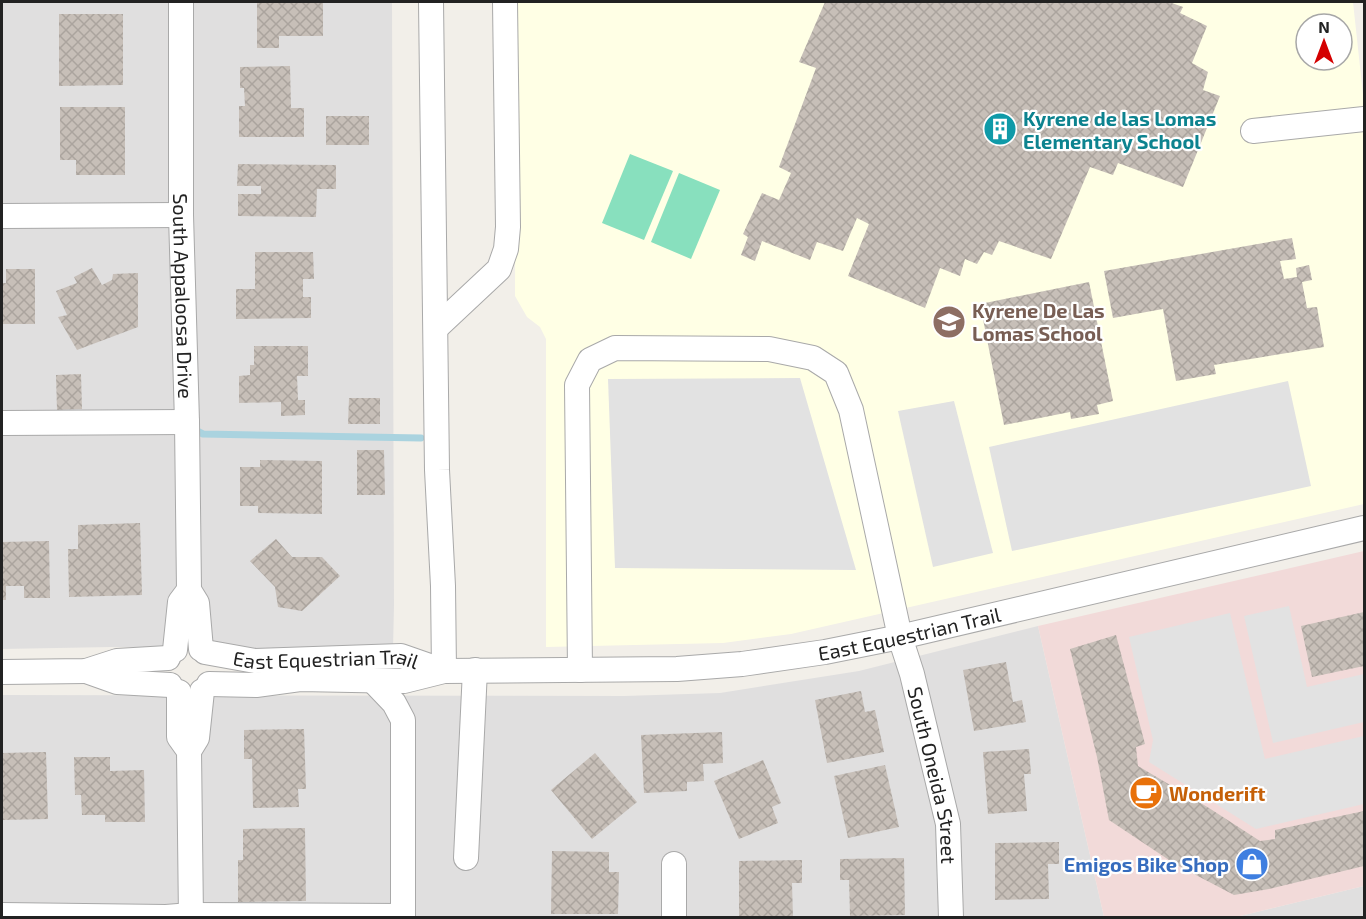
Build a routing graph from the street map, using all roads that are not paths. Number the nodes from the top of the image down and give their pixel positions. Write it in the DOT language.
graph roads {
  1 [pos="181,2"];
  2 [pos="431,2"];
  3 [pos="505,2"];
  4 [pos="1365,119"];
  5 [pos="1253,131"];
  6 [pos="181,215"];
  7 [pos="2,216"];
  8 [pos="436,328"];
  9 [pos="187,422"];
  10 [pos="2,423"];
  11 [pos="1365,528"];
  12 [pos="189,590"];
  13 [pos="900,638"];
  14 [pos="203,650"];
  15 [pos="171,654"];
  16 [pos="475,670"];
  17 [pos="580,670"];
  18 [pos="86,671"];
  19 [pos="444,671"];
  20 [pos="2,672"];
  21 [pos="373,681"];
  22 [pos="206,687"];
  23 [pos="174,689"];
  24 [pos="189,751"];
  25 [pos="466,858"];
  26 [pos="674,864"];
  27 [pos="2,915"];
  28 [pos="191,916"];
  29 [pos="403,917"];
  30 [pos="674,918"];
  31 [pos="951,918"];
  1 -- 6 [label="street, South Appaloosa Drive"];
  2 -- 8 [label="street"];
  3 -- 8 [label="street"];
  4 -- 5 [label="street"];
  6 -- 7 [label="street"];
  6 -- 9 [label="street, South Appaloosa Drive"];
  8 -- 19 [label="street"];
  9 -- 10 [label="street"];
  9 -- 12 [label="street, South Appaloosa Drive"];
  11 -- 13 [label="street, East Equestrian Trail"];
  12 -- 14 [label="street, South Appaloosa Drive"];
  12 -- 15 [label="street, South Appaloosa Drive"];
  13 -- 17 [label="street, East Equestrian Trail"];
  13 -- 17 [label="street, South Oneida Street"];
  13 -- 31 [label="street, South Oneida Street"];
  14 -- 15 [label="street"];
  14 -- 19 [label="street, East Equestrian Trail"];
  14 -- 22 [label="street"];
  15 -- 18 [label="street"];
  15 -- 23 [label="street"];
  16 -- 17 [label="street, East Equestrian Trail"];
  16 -- 19 [label="street, East Equestrian Trail"];
  16 -- 25 [label="street"];
  18 -- 20 [label="street"];
  18 -- 23 [label="street"];
  19 -- 21 [label="street, East Equestrian Trail"];
  21 -- 22 [label="street, East Equestrian Trail"];
  21 -- 29 [label="street"];
  22 -- 23 [label="street"];
  22 -- 24 [label="street"];
  23 -- 24 [label="street"];
  24 -- 28 [label="street"];
  26 -- 30 [label="street"];
  27 -- 28 [label="street"];
  28 -- 29 [label="street"];
}
